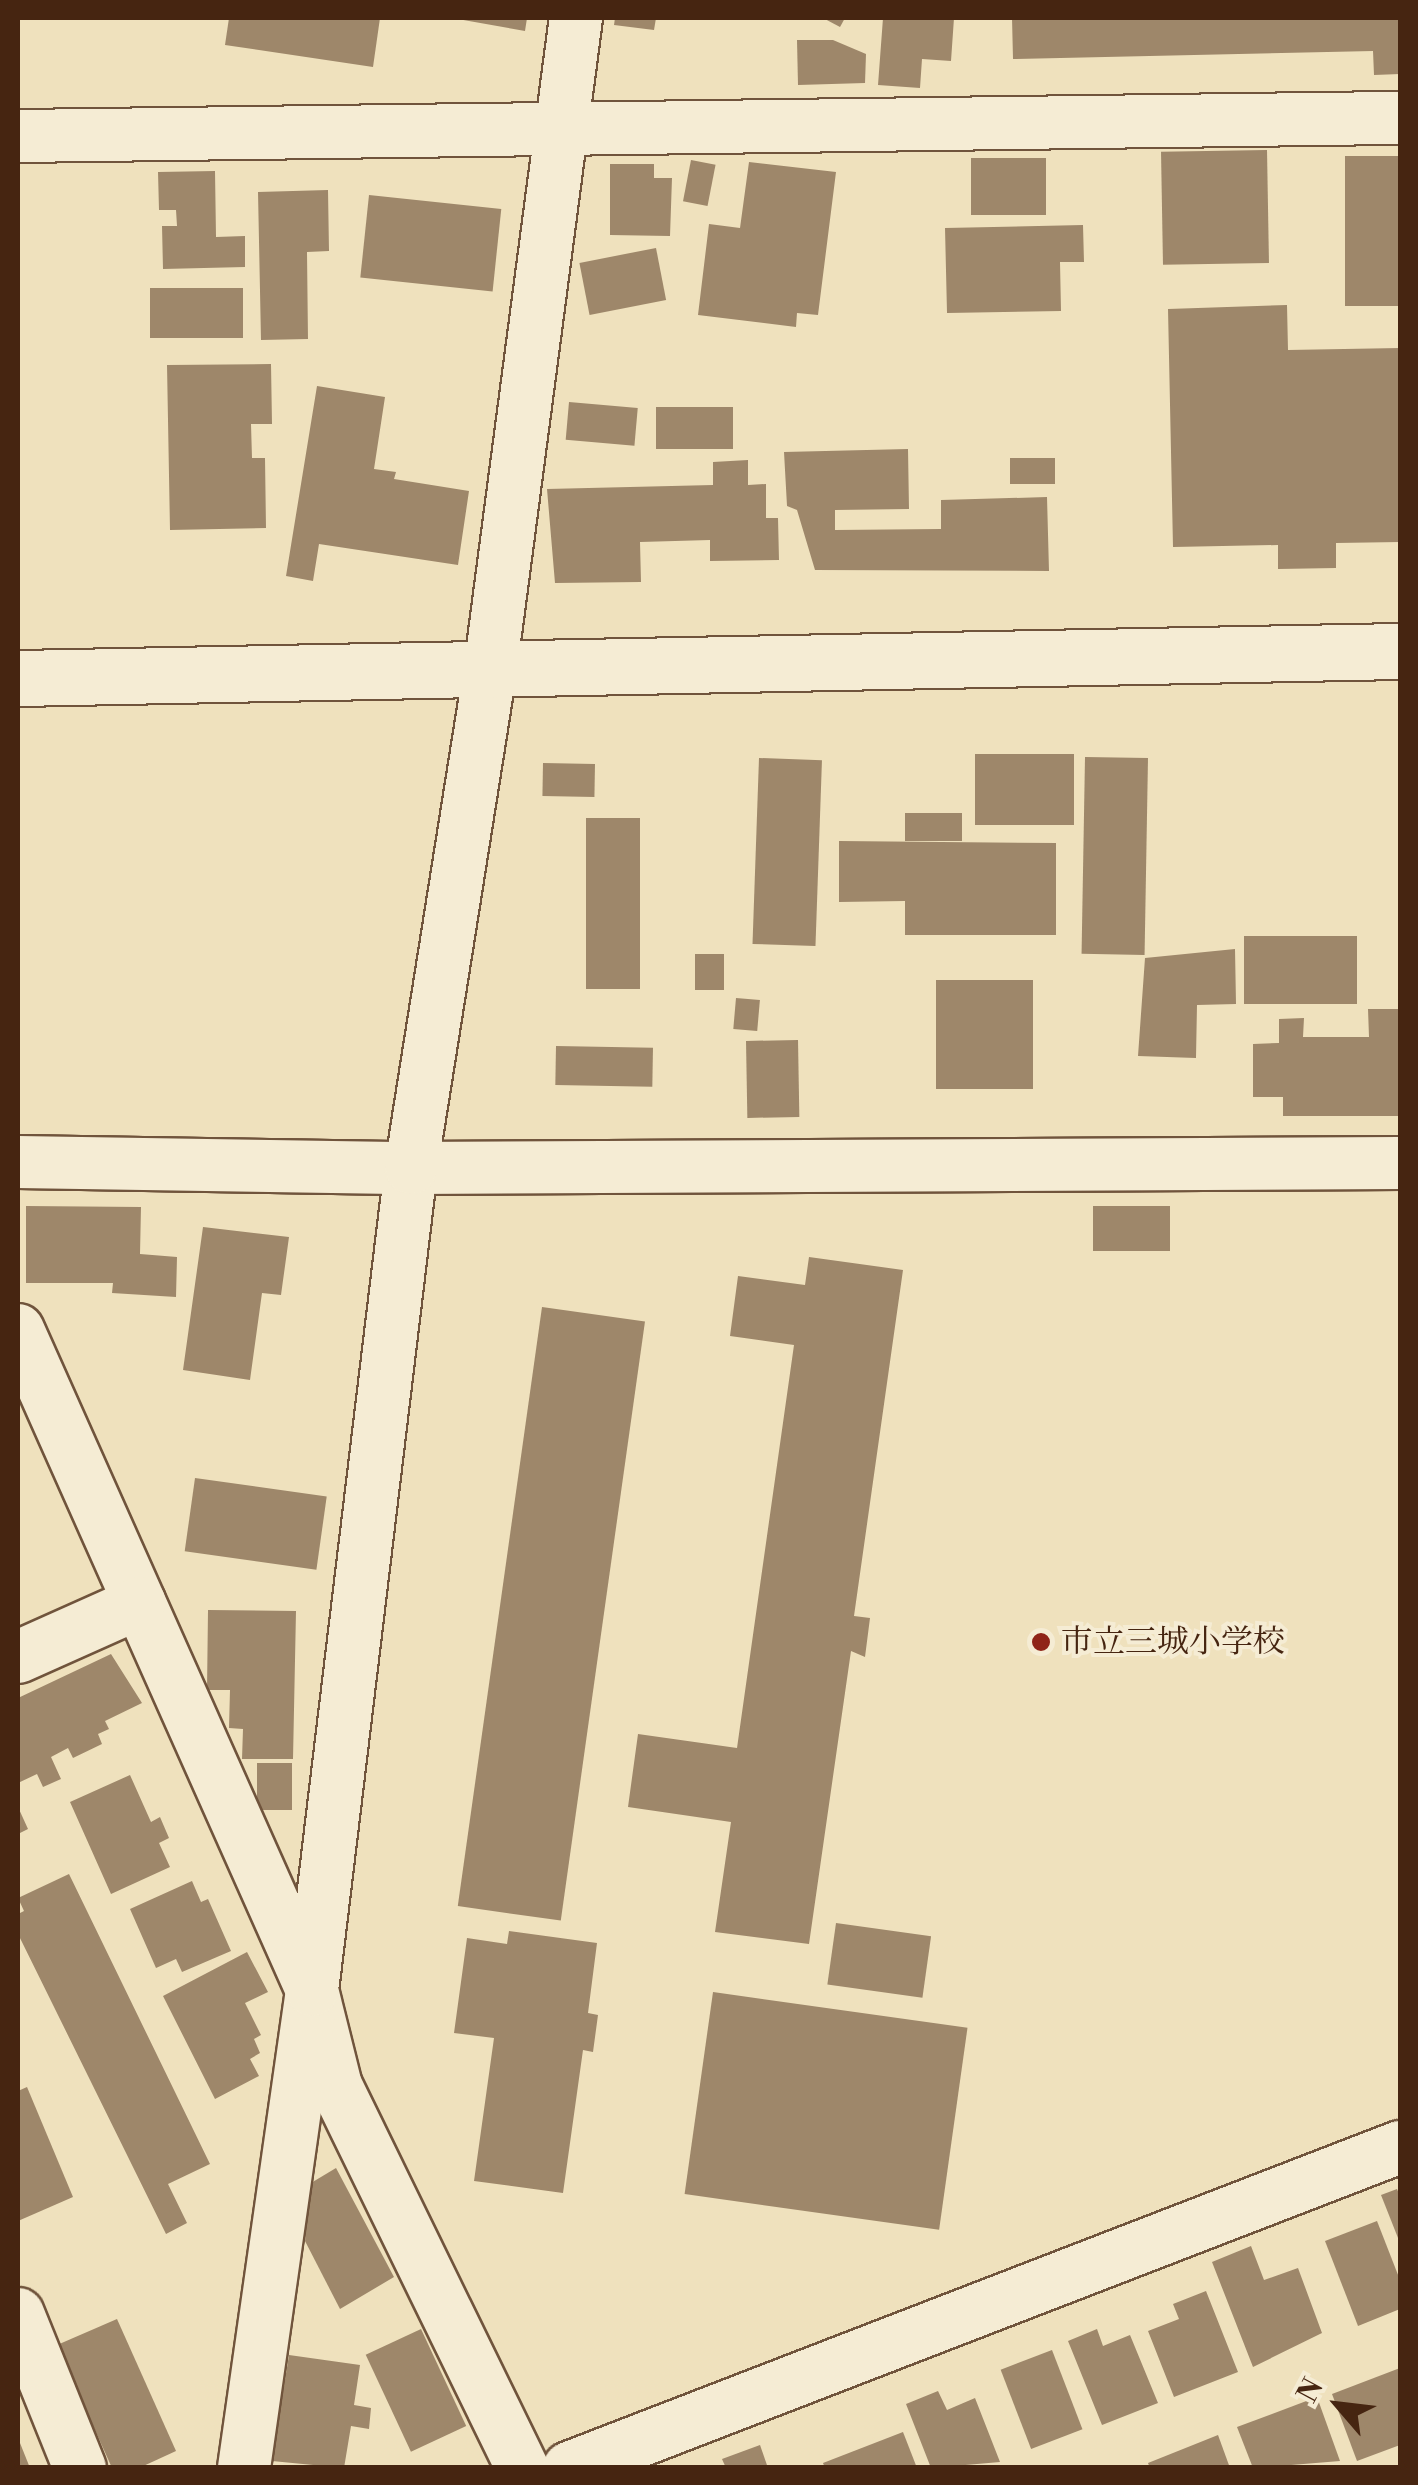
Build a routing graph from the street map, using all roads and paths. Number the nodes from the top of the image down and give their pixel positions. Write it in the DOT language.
graph roads {
  1 [pos="576,18"];
  2 [pos="1400,118"];
  3 [pos="561,130"];
  4 [pos="18,136"];
  5 [pos="1400,651"];
  6 [pos="490,671"];
  7 [pos="18,678"];
  8 [pos="18,1162"];
  9 [pos="1400,1163"];
  10 [pos="410,1168"];
  11 [pos="18,1330"];
  12 [pos="139,1603"];
  13 [pos="18,1657"];
  14 [pos="312,1990"];
  15 [pos="1400,2147"];
  16 [pos="18,2314"];
  17 [pos="80,2468"];
  18 [pos="244,2468"];
  19 [pos="522,2468"];
  20 [pos="569,2468"];
  1 -- 3 [label="street"];
  2 -- 3 [label="street"];
  3 -- 4 [label="street"];
  3 -- 6 [label="street"];
  5 -- 6 [label="street"];
  6 -- 7 [label="street"];
  6 -- 10 [label="street"];
  8 -- 10 [label="street"];
  9 -- 10 [label="street"];
  10 -- 14 [label="street"];
  11 -- 12 [label="street"];
  12 -- 13 [label="street"];
  12 -- 14 [label="street"];
  14 -- 18 [label="street"];
  14 -- 19 [label="street"];
  15 -- 20 [label="street"];
  16 -- 17 [label="street"];
}
